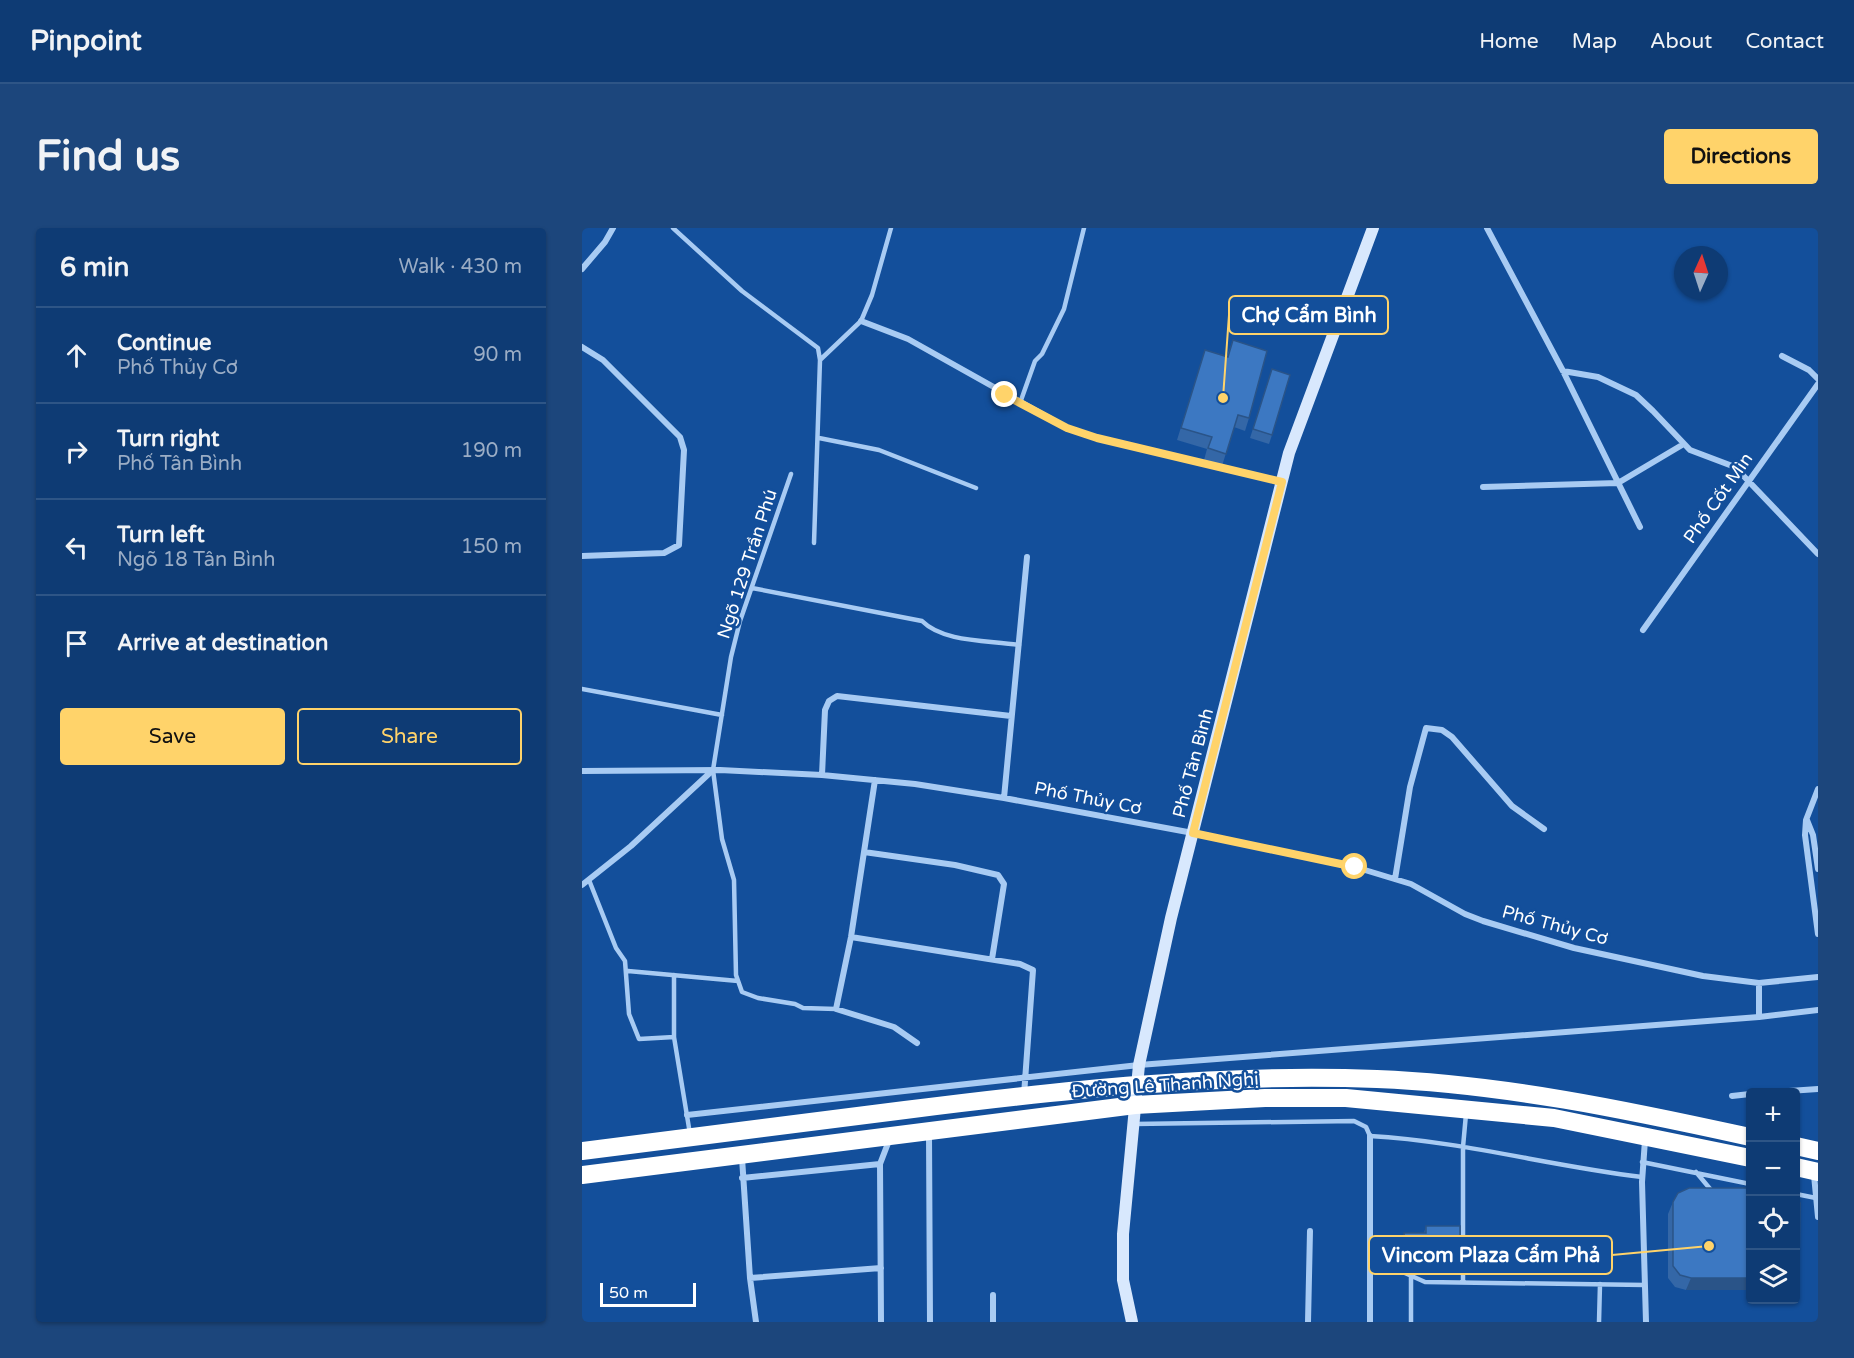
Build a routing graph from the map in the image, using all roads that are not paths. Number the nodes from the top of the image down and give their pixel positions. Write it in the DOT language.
graph roads {
  1 [pos="613,228"];
  2 [pos="673,228"];
  3 [pos="891,228"];
  4 [pos="1084,228"];
  5 [pos="1373,228"];
  6 [pos="1487,228"];
  7 [pos="582,269"];
  8 [pos="861,321"];
  9 [pos="582,347"];
  10 [pos="1782,356"];
  11 [pos="820,360"];
  12 [pos="1563,371"];
  13 [pos="1818,379"];
  14 [pos="1818,384"];
  15 [pos="1020,403"];
  16 [pos="819,438"];
  17 [pos="1682,445"];
  18 [pos="791,474"];
  19 [pos="1282,482"];
  20 [pos="1748,482"];
  21 [pos="1618,483"];
  22 [pos="1483,487"];
  23 [pos="976,488"];
  24 [pos="1640,527"];
  25 [pos="814,543"];
  26 [pos="1818,554"];
  27 [pos="582,556"];
  28 [pos="1028,557"];
  29 [pos="752,588"];
  30 [pos="1643,630"];
  31 [pos="1019,645"];
  32 [pos="582,689"];
  33 [pos="722,715"];
  34 [pos="1011,716"];
  35 [pos="713,770"];
  36 [pos="582,771"];
  37 [pos="822,775"];
  38 [pos="875,780"];
  39 [pos="1818,789"];
  40 [pos="1004,798"];
  41 [pos="1806,820"];
  42 [pos="1544,829"];
  43 [pos="1193,833"];
  44 [pos="864,852"];
  45 [pos="1818,869"];
  46 [pos="1395,879"];
  47 [pos="589,880"];
  48 [pos="582,885"];
  49 [pos="1818,934"];
  50 [pos="851,937"];
  51 [pos="992,959"];
  52 [pos="628,971"];
  53 [pos="674,975"];
  54 [pos="1818,977"];
  55 [pos="738,981"];
  56 [pos="1759,983"];
  57 [pos="836,1009"];
  58 [pos="1818,1010"];
  59 [pos="1759,1017"];
  60 [pos="674,1037"];
  61 [pos="917,1043"];
  62 [pos="1139,1065"];
  63 [pos="1137,1083"];
  64 [pos="1025,1086"];
  65 [pos="1466,1086"];
  66 [pos="1818,1089"];
  67 [pos="1800,1090"];
  68 [pos="1746,1094"];
  69 [pos="1732,1096"];
  70 [pos="1135,1105"];
  71 [pos="1467,1108"];
  72 [pos="687,1116"];
  73 [pos="1134,1124"];
  74 [pos="929,1130"];
  75 [pos="892,1135"];
  76 [pos="1370,1136"];
  77 [pos="1746,1136"];
  78 [pos="690,1137"];
  79 [pos="1646,1137"];
  80 [pos="1800,1147"];
  81 [pos="1463,1148"];
  82 [pos="582,1151"];
  83 [pos="1818,1151"];
  84 [pos="742,1154"];
  85 [pos="1746,1157"];
  86 [pos="1642,1162"];
  87 [pos="880,1164"];
  88 [pos="1800,1168"];
  89 [pos="1816,1171"];
  90 [pos="1696,1172"];
  91 [pos="582,1174"];
  92 [pos="1642,1176"];
  93 [pos="742,1178"];
  94 [pos="1746,1183"];
  95 [pos="1714,1192"];
  96 [pos="1800,1195"];
  97 [pos="1816,1198"];
  98 [pos="1818,1217"];
  99 [pos="1310,1231"];
  100 [pos="881,1268"];
  101 [pos="1371,1270"];
  102 [pos="1411,1277"];
  103 [pos="750,1278"];
  104 [pos="1464,1282"];
  105 [pos="1600,1284"];
  106 [pos="1645,1285"];
  107 [pos="993,1295"];
  108 [pos="756,1322"];
  109 [pos="881,1322"];
  110 [pos="930,1322"];
  111 [pos="993,1322"];
  112 [pos="1132,1322"];
  113 [pos="1308,1322"];
  114 [pos="1370,1322"];
  115 [pos="1411,1322"];
  116 [pos="1599,1322"];
  117 [pos="1646,1322"];
  1 -- 7 [label="street"];
  2 -- 11 [label="lane"];
  3 -- 8 [label="lane"];
  4 -- 15 [label="lane"];
  5 -- 19 [label="street, Phố Tân Bình"];
  6 -- 12 [label="street"];
  8 -- 11 [label="lane"];
  8 -- 15 [label="street"];
  9 -- 27 [label="street"];
  10 -- 13 [label="street"];
  11 -- 16 [label="lane"];
  12 -- 17 [label="street"];
  12 -- 21 [label="street"];
  14 -- 20 [label="street, Phố Cốt Mìn"];
  15 -- 19 [label="street"];
  16 -- 23 [label="lane"];
  16 -- 25 [label="lane"];
  17 -- 20 [label="street"];
  17 -- 21 [label="street"];
  18 -- 29 [label="lane, Ngõ 129 Trần Phú"];
  19 -- 43 [label="street, Phố Tân Bình"];
  20 -- 26 [label="street"];
  20 -- 30 [label="street, Phố Cốt Mìn"];
  21 -- 22 [label="street"];
  21 -- 24 [label="street"];
  28 -- 31 [label="street"];
  29 -- 31 [label="lane"];
  29 -- 33 [label="lane, Ngõ 129 Trần Phú"];
  31 -- 34 [label="street"];
  32 -- 33 [label="lane"];
  33 -- 35 [label="lane, Ngõ 129 Trần Phú"];
  34 -- 37 [label="street"];
  34 -- 40 [label="street"];
  35 -- 36 [label="street, Phố Thủy Cơ"];
  35 -- 37 [label="street, Phố Thủy Cơ"];
  35 -- 47 [label="street"];
  35 -- 55 [label="lane, Ngõ 129 Trần Phú"];
  37 -- 38 [label="street, Phố Thủy Cơ"];
  38 -- 40 [label="street, Phố Thủy Cơ"];
  38 -- 44 [label="street"];
  39 -- 41 [label="street"];
  40 -- 43 [label="street, Phố Thủy Cơ"];
  41 -- 45 [label="street"];
  41 -- 49 [label="street"];
  42 -- 46 [label="street"];
  43 -- 46 [label="street, Phố Thủy Cơ"];
  43 -- 62 [label="street, Phố Tân Bình"];
  44 -- 50 [label="street"];
  44 -- 51 [label="street"];
  46 -- 56 [label="street, Phố Thủy Cơ"];
  47 -- 48 [label="street"];
  47 -- 52 [label="lane"];
  50 -- 51 [label="street"];
  50 -- 57 [label="street"];
  51 -- 64 [label="street"];
  52 -- 53 [label="lane"];
  52 -- 60 [label="lane"];
  53 -- 55 [label="lane"];
  53 -- 60 [label="lane"];
  54 -- 56 [label="street, Phố Thủy Cơ"];
  55 -- 57 [label="lane"];
  56 -- 59 [label="street"];
  57 -- 61 [label="street"];
  58 -- 59 [label="street"];
  59 -- 62 [label="street"];
  60 -- 72 [label="lane"];
  62 -- 63 [label="street, Phố Tân Bình"];
  62 -- 64 [label="street"];
  63 -- 64 [label="highway, Đường Lê Thanh Nghị"];
  63 -- 65 [label="highway, Đường Lê Thanh Nghị"];
  63 -- 70 [label="street, Phố Tân Bình"];
  64 -- 72 [label="street"];
  64 -- 78 [label="highway, Đường Lê Thanh Nghị"];
  65 -- 71 [label="highway"];
  65 -- 77 [label="highway, Đường Lê Thanh Nghị"];
  66 -- 67 [label="street"];
  68 -- 69 [label="street"];
  70 -- 71 [label="highway, Đường Lê Thanh Nghị"];
  70 -- 73 [label="street, Phố Tân Bình"];
  70 -- 74 [label="highway, Đường Lê Thanh Nghị"];
  71 -- 79 [label="highway, Đường Lê Thanh Nghị"];
  71 -- 81 [label="lane"];
  72 -- 78 [label="lane"];
  73 -- 76 [label="lane"];
  73 -- 112 [label="street, Phố Tân Bình"];
  74 -- 75 [label="highway, Đường Lê Thanh Nghị"];
  74 -- 110 [label="street"];
  75 -- 84 [label="highway, Đường Lê Thanh Nghị"];
  75 -- 87 [label="street"];
  76 -- 81 [label="lane"];
  76 -- 101 [label="street"];
  78 -- 82 [label="highway, Đường Lê Thanh Nghị"];
  79 -- 85 [label="highway, Đường Lê Thanh Nghị"];
  79 -- 86 [label="street"];
  80 -- 83 [label="highway"];
  81 -- 92 [label="lane"];
  81 -- 104 [label="lane"];
  84 -- 91 [label="highway, Đường Lê Thanh Nghị"];
  84 -- 93 [label="street"];
  86 -- 90 [label="lane"];
  86 -- 92 [label="street"];
  87 -- 93 [label="street"];
  87 -- 100 [label="street"];
  88 -- 89 [label="highway"];
  89 -- 97 [label="street"];
  90 -- 94 [label="lane"];
  90 -- 95 [label="lane"];
  92 -- 106 [label="street"];
  93 -- 103 [label="street"];
  96 -- 97 [label="lane"];
  97 -- 98 [label="street"];
  99 -- 113 [label="street"];
  100 -- 103 [label="street"];
  100 -- 109 [label="street"];
  101 -- 102 [label="lane"];
  101 -- 114 [label="street"];
  102 -- 104 [label="lane"];
  102 -- 115 [label="lane"];
  103 -- 108 [label="street"];
  104 -- 105 [label="lane"];
  105 -- 106 [label="lane"];
  105 -- 116 [label="lane"];
  106 -- 117 [label="street"];
  107 -- 111 [label="street"];
}
